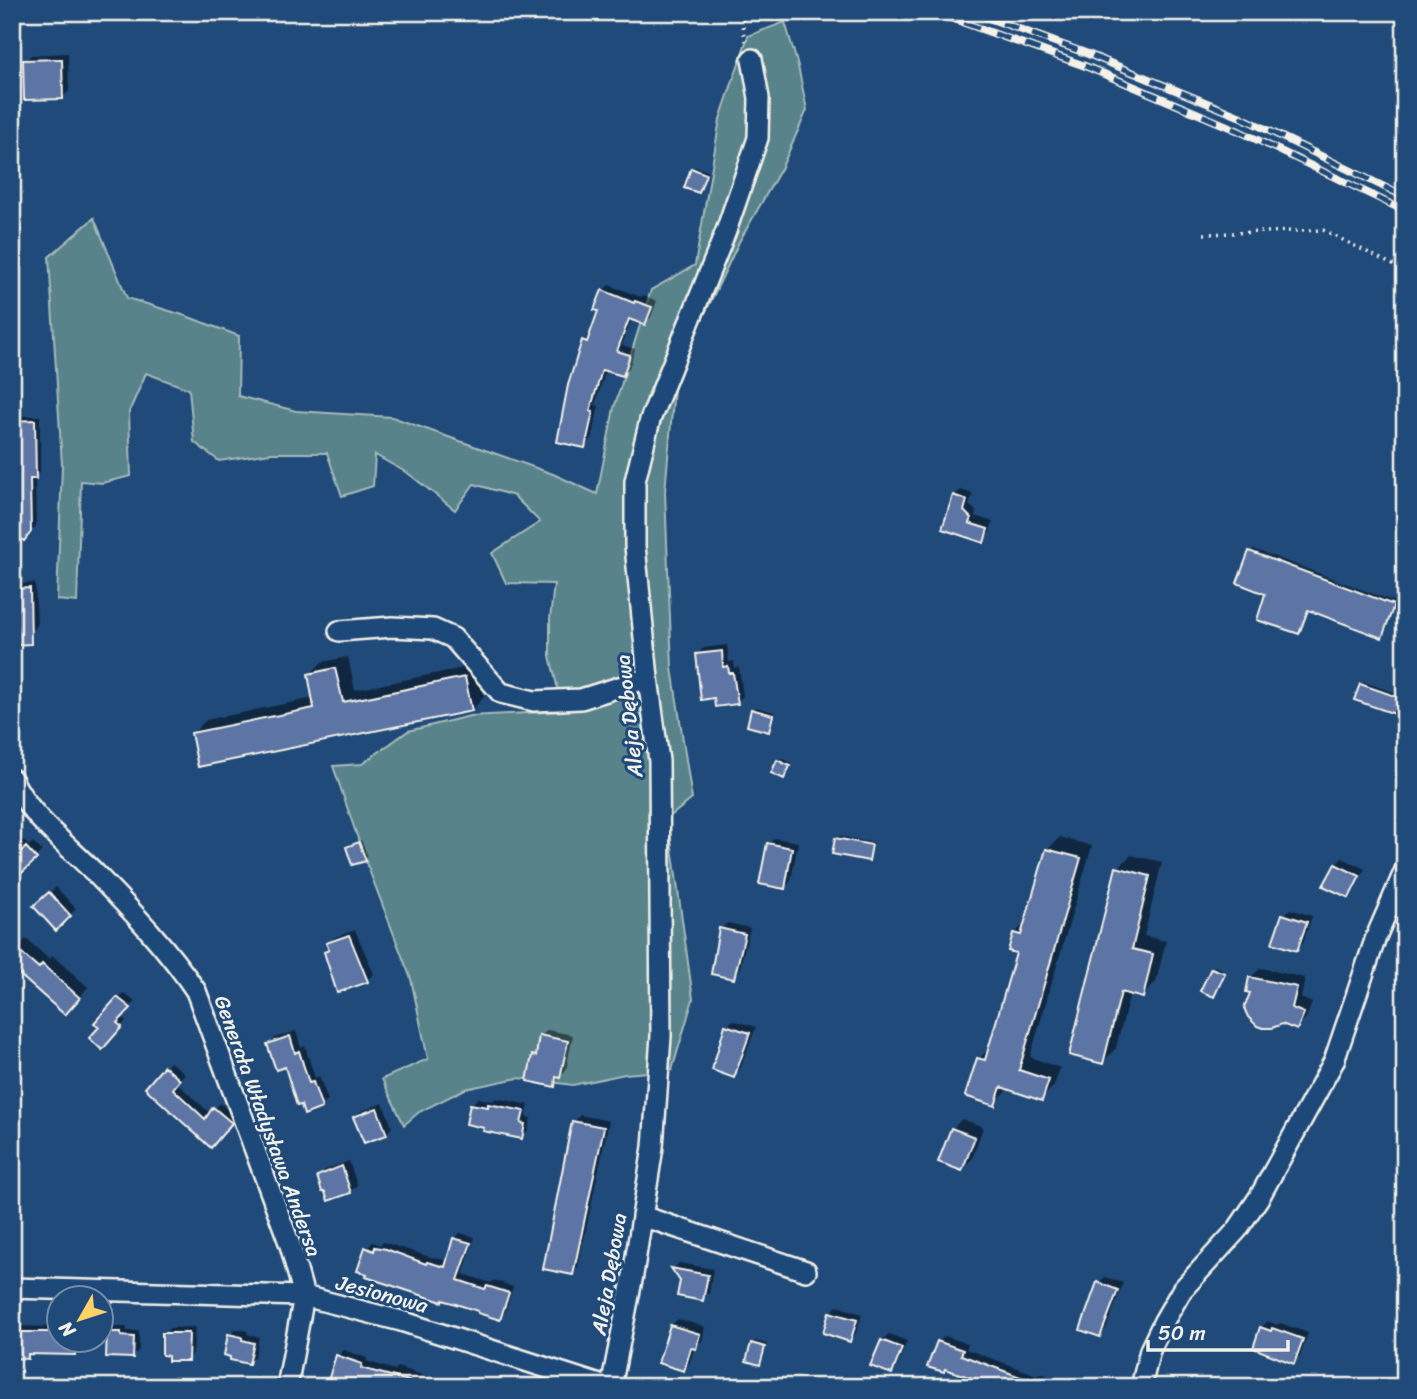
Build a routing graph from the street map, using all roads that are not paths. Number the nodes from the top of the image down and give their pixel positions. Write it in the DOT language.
graph roads {
  1 [pos="752,59"];
  2 [pos="339,631"];
  3 [pos="648,678"];
  4 [pos="12,779"];
  5 [pos="1405,870"];
  6 [pos="642,1216"];
  7 [pos="806,1271"];
  8 [pos="12,1289"];
  9 [pos="304,1296"];
  10 [pos="287,1387"];
  11 [pos="609,1387"];
  12 [pos="1142,1387"];
  1 -- 3 [label="street, Aleja Dębowa"];
  2 -- 3 [label="street"];
  3 -- 6 [label="street, Aleja Dębowa"];
  4 -- 9 [label="street, Generała Władysława Andersa"];
  5 -- 12 [label="street"];
  6 -- 7 [label="street"];
  6 -- 11 [label="street, Aleja Dębowa"];
  8 -- 9 [label="street, Jesionowa"];
  9 -- 10 [label="street, Generała Władysława Andersa"];
  9 -- 11 [label="street, Jesionowa"];
}
